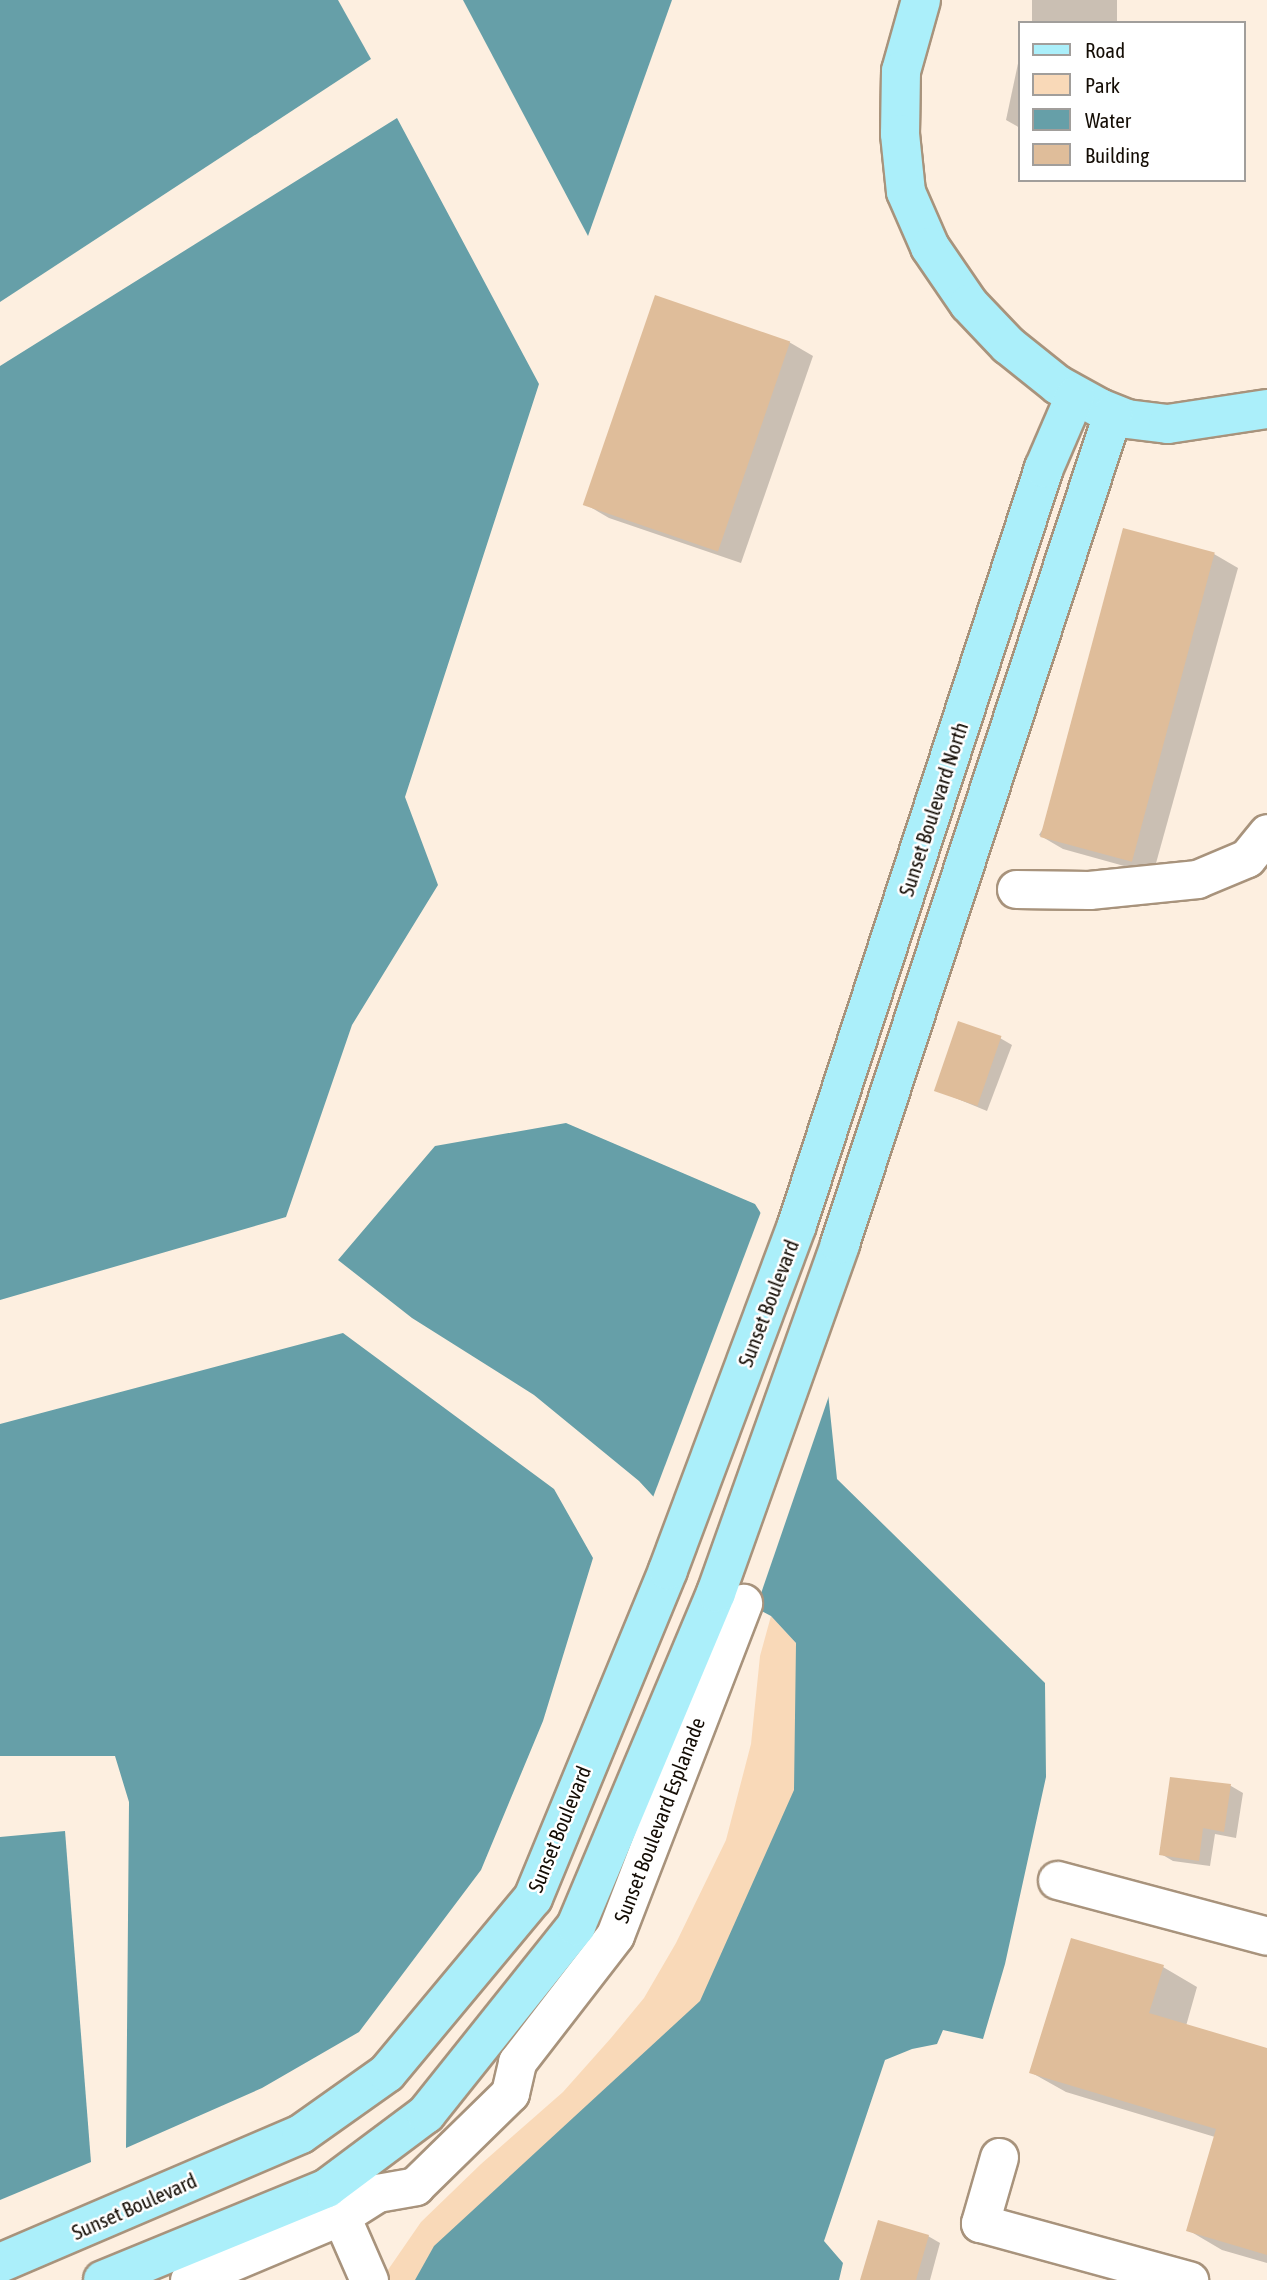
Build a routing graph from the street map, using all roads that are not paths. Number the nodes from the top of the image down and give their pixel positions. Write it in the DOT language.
graph roads {
  1 [pos="921,0"];
  2 [pos="1075,396"];
  3 [pos="1267,409"];
  4 [pos="1113,414"];
  5 [pos="1267,833"];
  6 [pos="1017,889"];
  7 [pos="797,1225"];
  8 [pos="729,1598"];
  9 [pos="1057,1880"];
  10 [pos="1267,1936"];
  11 [pos="999,2157"];
  12 [pos="341,2216"];
  13 [pos="0,2263"];
  14 [pos="103,2280"];
  15 [pos="189,2280"];
  16 [pos="369,2280"];
  17 [pos="1188,2280"];
  1 -- 2 [label="main road"];
  2 -- 4 [label="main road"];
  2 -- 7 [label="main road, Sunset Boulevard North"];
  3 -- 4 [label="main road"];
  4 -- 8 [label="main road"];
  5 -- 6 [label="street"];
  7 -- 13 [label="main road, Sunset Boulevard"];
  8 -- 12 [label="street, Sunset Boulevard Esplanade"];
  8 -- 14 [label="main road"];
  9 -- 10 [label="street"];
  11 -- 17 [label="street"];
  12 -- 15 [label="street, Sunset Boulevard Esplanade"];
  12 -- 16 [label="street"];
}
